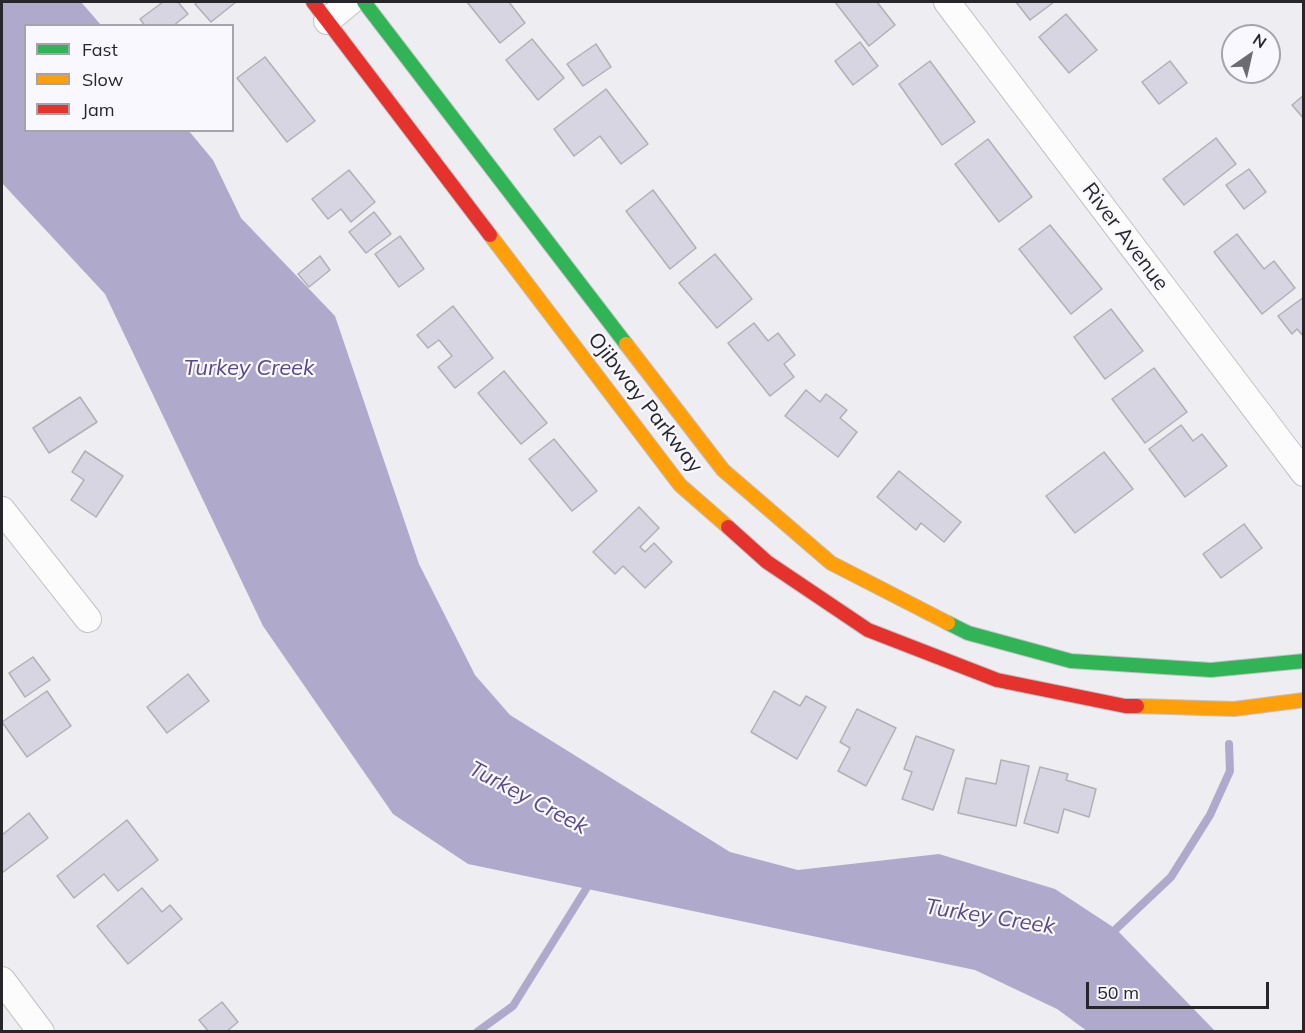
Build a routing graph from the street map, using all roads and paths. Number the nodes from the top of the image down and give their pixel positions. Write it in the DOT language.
graph roads {
  1 [pos="350,2"];
  2 [pos="364,2"];
  3 [pos="947,2"];
  4 [pos="320,11"];
  5 [pos="1304,473"];
  6 [pos="2,510"];
  7 [pos="88,619"];
  8 [pos="1304,661"];
  9 [pos="1304,700"];
  10 [pos="2,980"];
  11 [pos="41,1032"];
  1 -- 4 [label="street"];
  2 -- 8 [label="main road, Ojibway Parkway"];
  3 -- 5 [label="street, River Avenue"];
  4 -- 9 [label="main road, Ojibway Parkway"];
  6 -- 7 [label="street"];
  10 -- 11 [label="street"];
}
